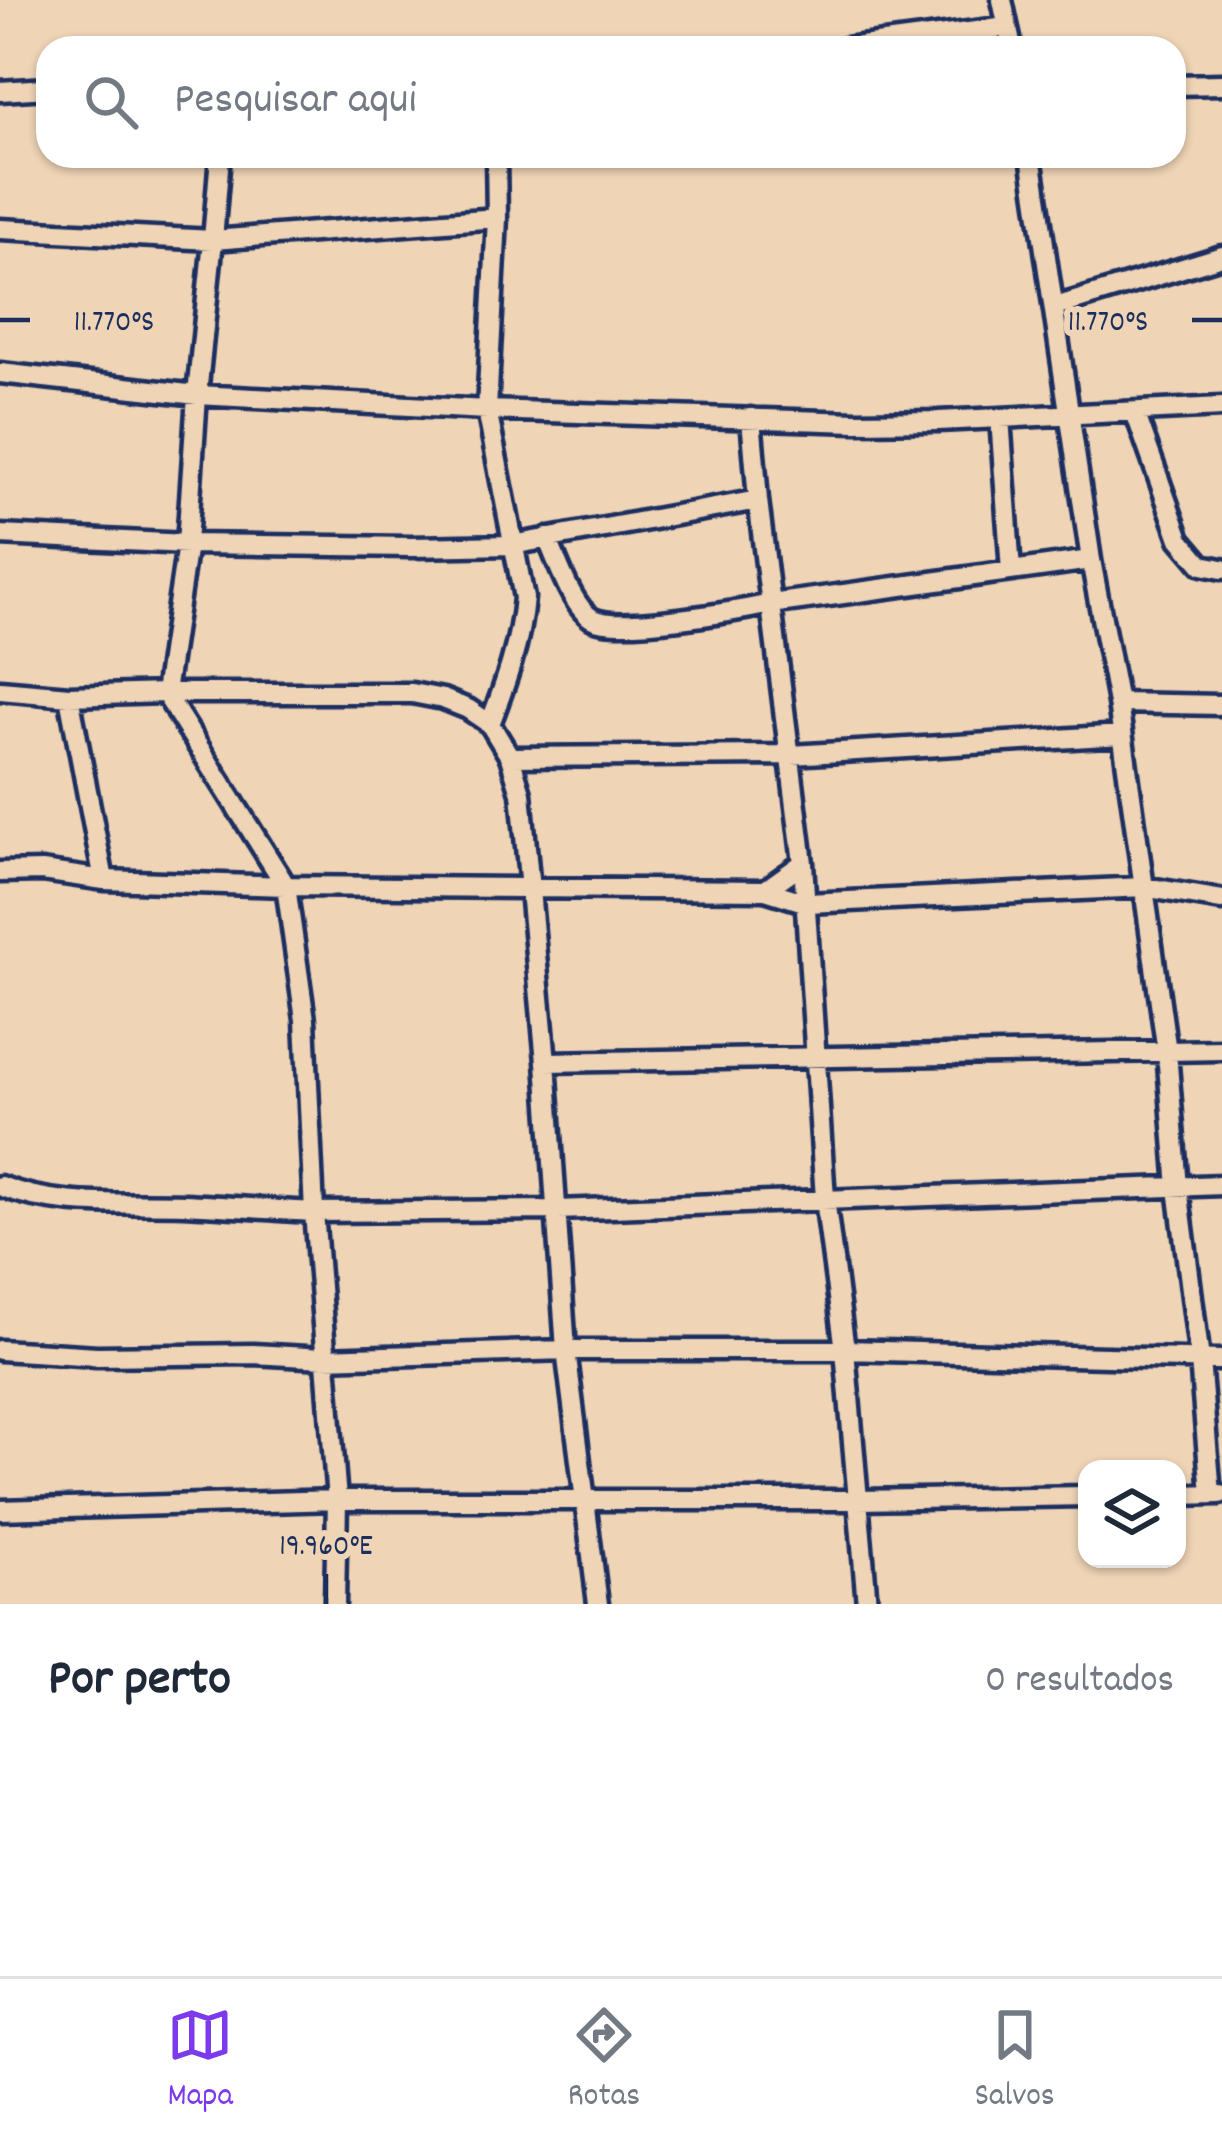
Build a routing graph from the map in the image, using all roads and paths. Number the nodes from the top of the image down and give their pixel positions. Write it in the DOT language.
graph roads {
  1 [pos="1002,0"];
  2 [pos="1007,27"];
  3 [pos="938,36"];
  4 [pos="1009,36"];
  5 [pos="1222,84"];
  6 [pos="1186,86"];
  7 [pos="36,89"];
  8 [pos="0,91"];
  9 [pos="219,168"];
  10 [pos="496,168"];
  11 [pos="1033,168"];
  12 [pos="497,218"];
  13 [pos="0,229"];
  14 [pos="213,240"];
  15 [pos="1222,256"];
  16 [pos="1055,307"];
  17 [pos="0,373"];
  18 [pos="197,395"];
  19 [pos="1222,407"];
  20 [pos="487,410"];
  21 [pos="1135,412"];
  22 [pos="1070,415"];
  23 [pos="751,418"];
  24 [pos="1000,418"];
  25 [pos="758,500"];
  26 [pos="0,535"];
  27 [pos="547,538"];
  28 [pos="187,544"];
  29 [pos="512,545"];
  30 [pos="1091,560"];
  31 [pos="1222,569"];
  32 [pos="1011,571"];
  33 [pos="771,604"];
  34 [pos="0,690"];
  35 [pos="165,693"];
  36 [pos="69,696"];
  37 [pos="1118,704"];
  38 [pos="1222,705"];
  39 [pos="490,724"];
  40 [pos="1122,735"];
  41 [pos="791,755"];
  42 [pos="510,757"];
  43 [pos="803,863"];
  44 [pos="0,872"];
  45 [pos="104,880"];
  46 [pos="286,886"];
  47 [pos="1144,887"];
  48 [pos="531,888"];
  49 [pos="765,890"];
  50 [pos="1222,901"];
  51 [pos="806,903"];
  52 [pos="1222,1050"];
  53 [pos="1167,1052"];
  54 [pos="815,1058"];
  55 [pos="546,1062"];
  56 [pos="1222,1185"];
  57 [pos="1178,1188"];
  58 [pos="6,1191"];
  59 [pos="825,1199"];
  60 [pos="558,1210"];
  61 [pos="314,1212"];
  62 [pos="0,1350"];
  63 [pos="566,1350"];
  64 [pos="845,1351"];
  65 [pos="324,1358"];
  66 [pos="1200,1360"];
  67 [pos="1222,1360"];
  68 [pos="1216,1494"];
  69 [pos="1186,1495"];
  70 [pos="1078,1496"];
  71 [pos="858,1499"];
  72 [pos="337,1500"];
  73 [pos="586,1500"];
  74 [pos="0,1510"];
  75 [pos="335,1604"];
  76 [pos="598,1604"];
  77 [pos="867,1604"];
  1 -- 2 [label="street"];
  2 -- 3 [label="street"];
  2 -- 4 [label="street"];
  5 -- 6 [label="street"];
  7 -- 8 [label="street"];
  9 -- 14 [label="street"];
  10 -- 12 [label="street"];
  11 -- 16 [label="street"];
  12 -- 14 [label="street"];
  12 -- 20 [label="street"];
  13 -- 14 [label="street"];
  14 -- 18 [label="street"];
  15 -- 16 [label="street"];
  16 -- 22 [label="street"];
  17 -- 18 [label="street"];
  18 -- 20 [label="street"];
  18 -- 28 [label="street"];
  19 -- 21 [label="street"];
  20 -- 23 [label="street"];
  20 -- 29 [label="street"];
  21 -- 22 [label="street"];
  21 -- 31 [label="street"];
  22 -- 24 [label="street"];
  22 -- 30 [label="street"];
  23 -- 24 [label="street"];
  23 -- 25 [label="street"];
  24 -- 32 [label="street"];
  25 -- 27 [label="street"];
  25 -- 33 [label="street"];
  26 -- 28 [label="street"];
  27 -- 29 [label="street"];
  27 -- 33 [label="street"];
  28 -- 29 [label="street"];
  28 -- 35 [label="street"];
  29 -- 39 [label="street"];
  30 -- 32 [label="street"];
  30 -- 37 [label="street"];
  32 -- 33 [label="street"];
  33 -- 41 [label="street"];
  34 -- 36 [label="street"];
  35 -- 36 [label="street"];
  35 -- 39 [label="street"];
  35 -- 46 [label="street"];
  36 -- 45 [label="street"];
  37 -- 38 [label="street"];
  37 -- 40 [label="street"];
  39 -- 42 [label="street"];
  40 -- 41 [label="street"];
  40 -- 47 [label="street"];
  41 -- 42 [label="street"];
  41 -- 43 [label="street"];
  42 -- 48 [label="street"];
  43 -- 49 [label="street"];
  43 -- 51 [label="street"];
  44 -- 45 [label="street"];
  45 -- 46 [label="street"];
  46 -- 48 [label="street"];
  46 -- 61 [label="street"];
  47 -- 50 [label="street"];
  47 -- 51 [label="street"];
  47 -- 53 [label="street"];
  48 -- 49 [label="street"];
  48 -- 55 [label="street"];
  49 -- 51 [label="street"];
  51 -- 54 [label="street"];
  52 -- 53 [label="street"];
  53 -- 54 [label="street"];
  53 -- 57 [label="street"];
  54 -- 55 [label="street"];
  54 -- 59 [label="street"];
  55 -- 60 [label="street"];
  56 -- 57 [label="street"];
  57 -- 59 [label="street"];
  57 -- 66 [label="street"];
  58 -- 61 [label="street"];
  59 -- 60 [label="street"];
  59 -- 64 [label="street"];
  60 -- 61 [label="street"];
  60 -- 63 [label="street"];
  61 -- 65 [label="street"];
  62 -- 65 [label="street"];
  63 -- 64 [label="street"];
  63 -- 65 [label="street"];
  63 -- 73 [label="street"];
  64 -- 66 [label="street"];
  64 -- 71 [label="street"];
  65 -- 72 [label="street"];
  66 -- 67 [label="street"];
  66 -- 68 [label="street"];
  68 -- 69 [label="street"];
  70 -- 71 [label="street"];
  71 -- 73 [label="street"];
  71 -- 77 [label="street"];
  72 -- 73 [label="street"];
  72 -- 74 [label="street"];
  72 -- 75 [label="street"];
  73 -- 76 [label="street"];
}
